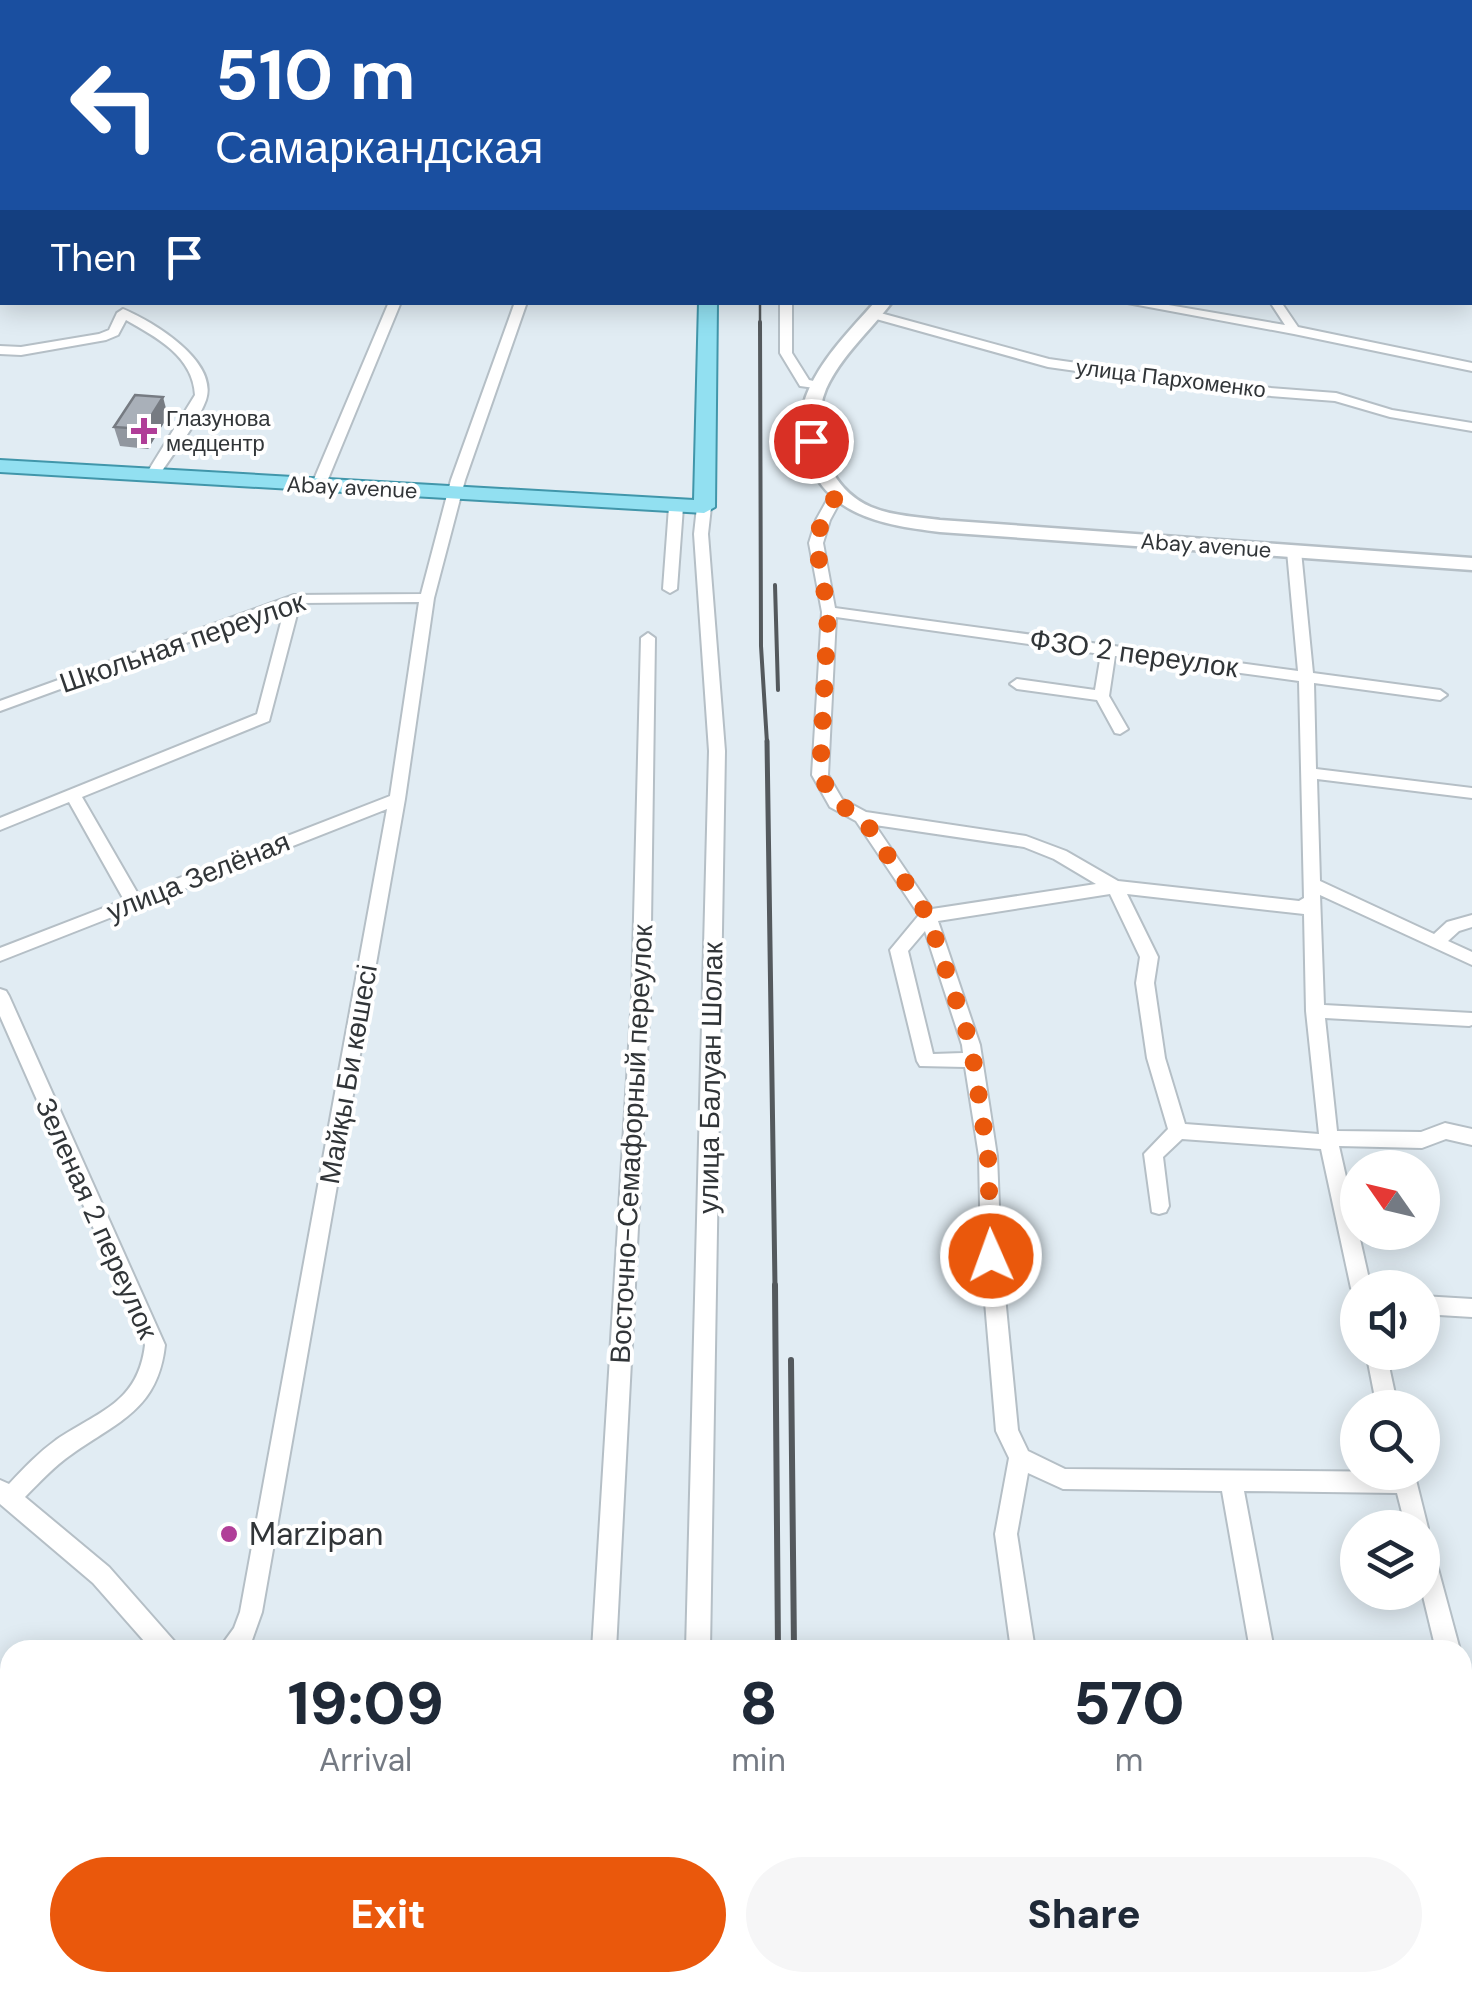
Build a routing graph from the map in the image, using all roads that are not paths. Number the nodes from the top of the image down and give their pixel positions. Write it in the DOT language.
graph roads {
  1 [pos="395,305"];
  2 [pos="521,305"];
  3 [pos="708,305"];
  4 [pos="786,305"];
  5 [pos="1145,305"];
  6 [pos="1275,305"];
  7 [pos="124,308"];
  8 [pos="878,309"];
  9 [pos="1294,330"];
  10 [pos="0,350"];
  11 [pos="1472,367"];
  12 [pos="818,386"];
  13 [pos="1472,427"];
  14 [pos="0,466"];
  15 [pos="152,476"];
  16 [pos="319,484"];
  17 [pos="454,493"];
  18 [pos="836,496"];
  19 [pos="676,507"];
  20 [pos="704,508"];
  21 [pos="1294,551"];
  22 [pos="1472,564"];
  23 [pos="670,589"];
  24 [pos="428,598"];
  25 [pos="294,599"];
  26 [pos="828,612"];
  27 [pos="648,638"];
  28 [pos="1109,650"];
  29 [pos="1306,676"];
  30 [pos="1017,684"];
  31 [pos="1102,696"];
  32 [pos="1440,696"];
  33 [pos="0,706"];
  34 [pos="1120,730"];
  35 [pos="1308,773"];
  36 [pos="1472,793"];
  37 [pos="72,796"];
  38 [pos="397,800"];
  39 [pos="862,817"];
  40 [pos="0,824"];
  41 [pos="1115,887"];
  42 [pos="1312,892"];
  43 [pos="134,902"];
  44 [pos="928,916"];
  45 [pos="1472,921"];
  46 [pos="1436,942"];
  47 [pos="0,955"];
  48 [pos="1472,959"];
  49 [pos="0,996"];
  50 [pos="1315,1011"];
  51 [pos="1469,1018"];
  52 [pos="972,1060"];
  53 [pos="1178,1132"];
  54 [pos="1472,1137"];
  55 [pos="1330,1140"];
  56 [pos="1159,1206"];
  57 [pos="1357,1270"];
  58 [pos="1440,1306"];
  59 [pos="1472,1308"];
  60 [pos="1020,1458"];
  61 [pos="1340,1479"];
  62 [pos="1231,1480"];
  63 [pos="4,1495"];
  64 [pos="1438,1610"];
  65 [pos="158,1640"];
  66 [pos="239,1640"];
  67 [pos="605,1640"];
  68 [pos="698,1640"];
  69 [pos="1022,1640"];
  70 [pos="1260,1640"];
  71 [pos="1445,1640"];
  1 -- 16 [label="street"];
  2 -- 17 [label="street, Майқы Би көшесі"];
  3 -- 20 [label="main road"];
  4 -- 12 [label="street"];
  5 -- 9 [label="street"];
  6 -- 9 [label="street"];
  7 -- 10 [label="street"];
  7 -- 15 [label="street"];
  8 -- 12 [label="street"];
  8 -- 13 [label="street, улица Пархоменко"];
  9 -- 11 [label="street"];
  12 -- 18 [label="street"];
  14 -- 15 [label="main road, Abay avenue"];
  15 -- 16 [label="main road, Abay avenue"];
  16 -- 17 [label="main road, Abay avenue"];
  17 -- 19 [label="main road, Abay avenue"];
  17 -- 24 [label="street, Майқы Би көшесі"];
  18 -- 21 [label="street, Abay avenue"];
  18 -- 26 [label="street"];
  19 -- 20 [label="main road, Abay avenue"];
  19 -- 23 [label="street"];
  20 -- 68 [label="street, улица Балуан Шолак"];
  21 -- 22 [label="street, Abay avenue"];
  21 -- 29 [label="street"];
  24 -- 25 [label="street, Школьная переулок"];
  24 -- 38 [label="street, Майқы Би көшесі"];
  25 -- 33 [label="street, Школьная переулок"];
  25 -- 37 [label="street"];
  26 -- 28 [label="street, ФЗО 2 переулок"];
  26 -- 39 [label="street"];
  27 -- 67 [label="street, Восточно-Семафорный переулок"];
  28 -- 29 [label="street, ФЗО 2 переулок"];
  28 -- 31 [label="street"];
  29 -- 32 [label="street, ФЗО 2 переулок"];
  29 -- 35 [label="street"];
  30 -- 31 [label="street"];
  31 -- 34 [label="street"];
  35 -- 36 [label="street"];
  35 -- 42 [label="street"];
  37 -- 40 [label="street"];
  37 -- 43 [label="street"];
  38 -- 43 [label="street, улица Зелёная"];
  38 -- 66 [label="street, Майқы Би көшесі"];
  39 -- 41 [label="street"];
  39 -- 44 [label="street"];
  41 -- 42 [label="street"];
  41 -- 44 [label="street"];
  41 -- 53 [label="street"];
  42 -- 46 [label="street"];
  42 -- 50 [label="street"];
  43 -- 47 [label="street, улица Зелёная"];
  44 -- 52 [label="street"];
  44 -- 52 [label="street"];
  45 -- 46 [label="street"];
  46 -- 48 [label="street"];
  49 -- 63 [label="street, Зеленая 2 переулок"];
  50 -- 51 [label="street"];
  50 -- 55 [label="street"];
  52 -- 60 [label="street"];
  53 -- 55 [label="street"];
  53 -- 56 [label="street"];
  54 -- 55 [label="street"];
  55 -- 57 [label="street"];
  58 -- 59 [label="street"];
  60 -- 62 [label="street"];
  60 -- 69 [label="street"];
  61 -- 62 [label="street"];
  62 -- 70 [label="street"];
  63 -- 65 [label="street"];
  64 -- 71 [label="street"];
}
